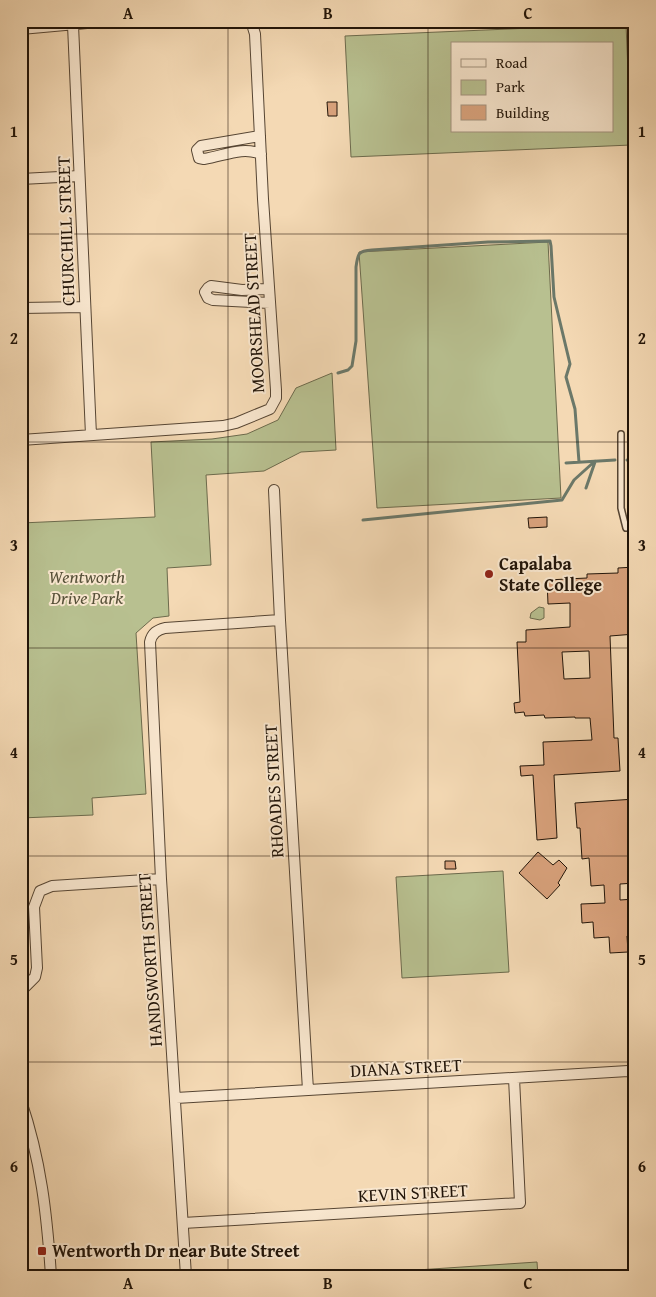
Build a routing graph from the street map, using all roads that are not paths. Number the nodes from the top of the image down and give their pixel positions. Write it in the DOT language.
graph roads {
  1 [pos="109,21"];
  2 [pos="251,21"];
  3 [pos="73,25"];
  4 [pos="21,29"];
  5 [pos="260,136"];
  6 [pos="261,154"];
  7 [pos="79,176"];
  8 [pos="21,179"];
  9 [pos="269,289"];
  10 [pos="270,303"];
  11 [pos="85,307"];
  12 [pos="21,308"];
  13 [pos="621,434"];
  14 [pos="91,435"];
  15 [pos="21,440"];
  16 [pos="274,490"];
  17 [pos="626,528"];
  18 [pos="280,620"];
  19 [pos="161,879"];
  20 [pos="21,991"];
  21 [pos="635,1077"];
  22 [pos="514,1078"];
  23 [pos="308,1090"];
  24 [pos="176,1098"];
  25 [pos="21,1101"];
  26 [pos="183,1223"];
  27 [pos="52,1276"];
  28 [pos="186,1276"];
  1 -- 3 [label="street"];
  2 -- 5 [label="street, MOORSHEAD STREET"];
  3 -- 4 [label="street"];
  3 -- 7 [label="street, CHURCHILL STREET"];
  5 -- 6 [label="street, MOORSHEAD STREET"];
  5 -- 6 [label="street"];
  6 -- 9 [label="street, MOORSHEAD STREET"];
  7 -- 8 [label="street"];
  7 -- 11 [label="street, CHURCHILL STREET"];
  9 -- 10 [label="street, MOORSHEAD STREET"];
  9 -- 10 [label="street"];
  10 -- 14 [label="street, MOORSHEAD STREET"];
  11 -- 12 [label="street"];
  11 -- 14 [label="street, CHURCHILL STREET"];
  13 -- 17 [label="lane"];
  14 -- 15 [label="street, MOORSHEAD STREET"];
  16 -- 18 [label="street, RHOADES STREET"];
  18 -- 19 [label="street, HANDSWORTH STREET"];
  18 -- 23 [label="street, RHOADES STREET"];
  19 -- 20 [label="street"];
  19 -- 24 [label="street, HANDSWORTH STREET"];
  21 -- 22 [label="street, DIANA STREET"];
  22 -- 23 [label="street, DIANA STREET"];
  22 -- 26 [label="street, KEVIN STREET"];
  23 -- 24 [label="street, DIANA STREET"];
  24 -- 26 [label="street, HANDSWORTH STREET"];
  25 -- 27 [label="street"];
  26 -- 28 [label="street, HANDSWORTH STREET"];
}
